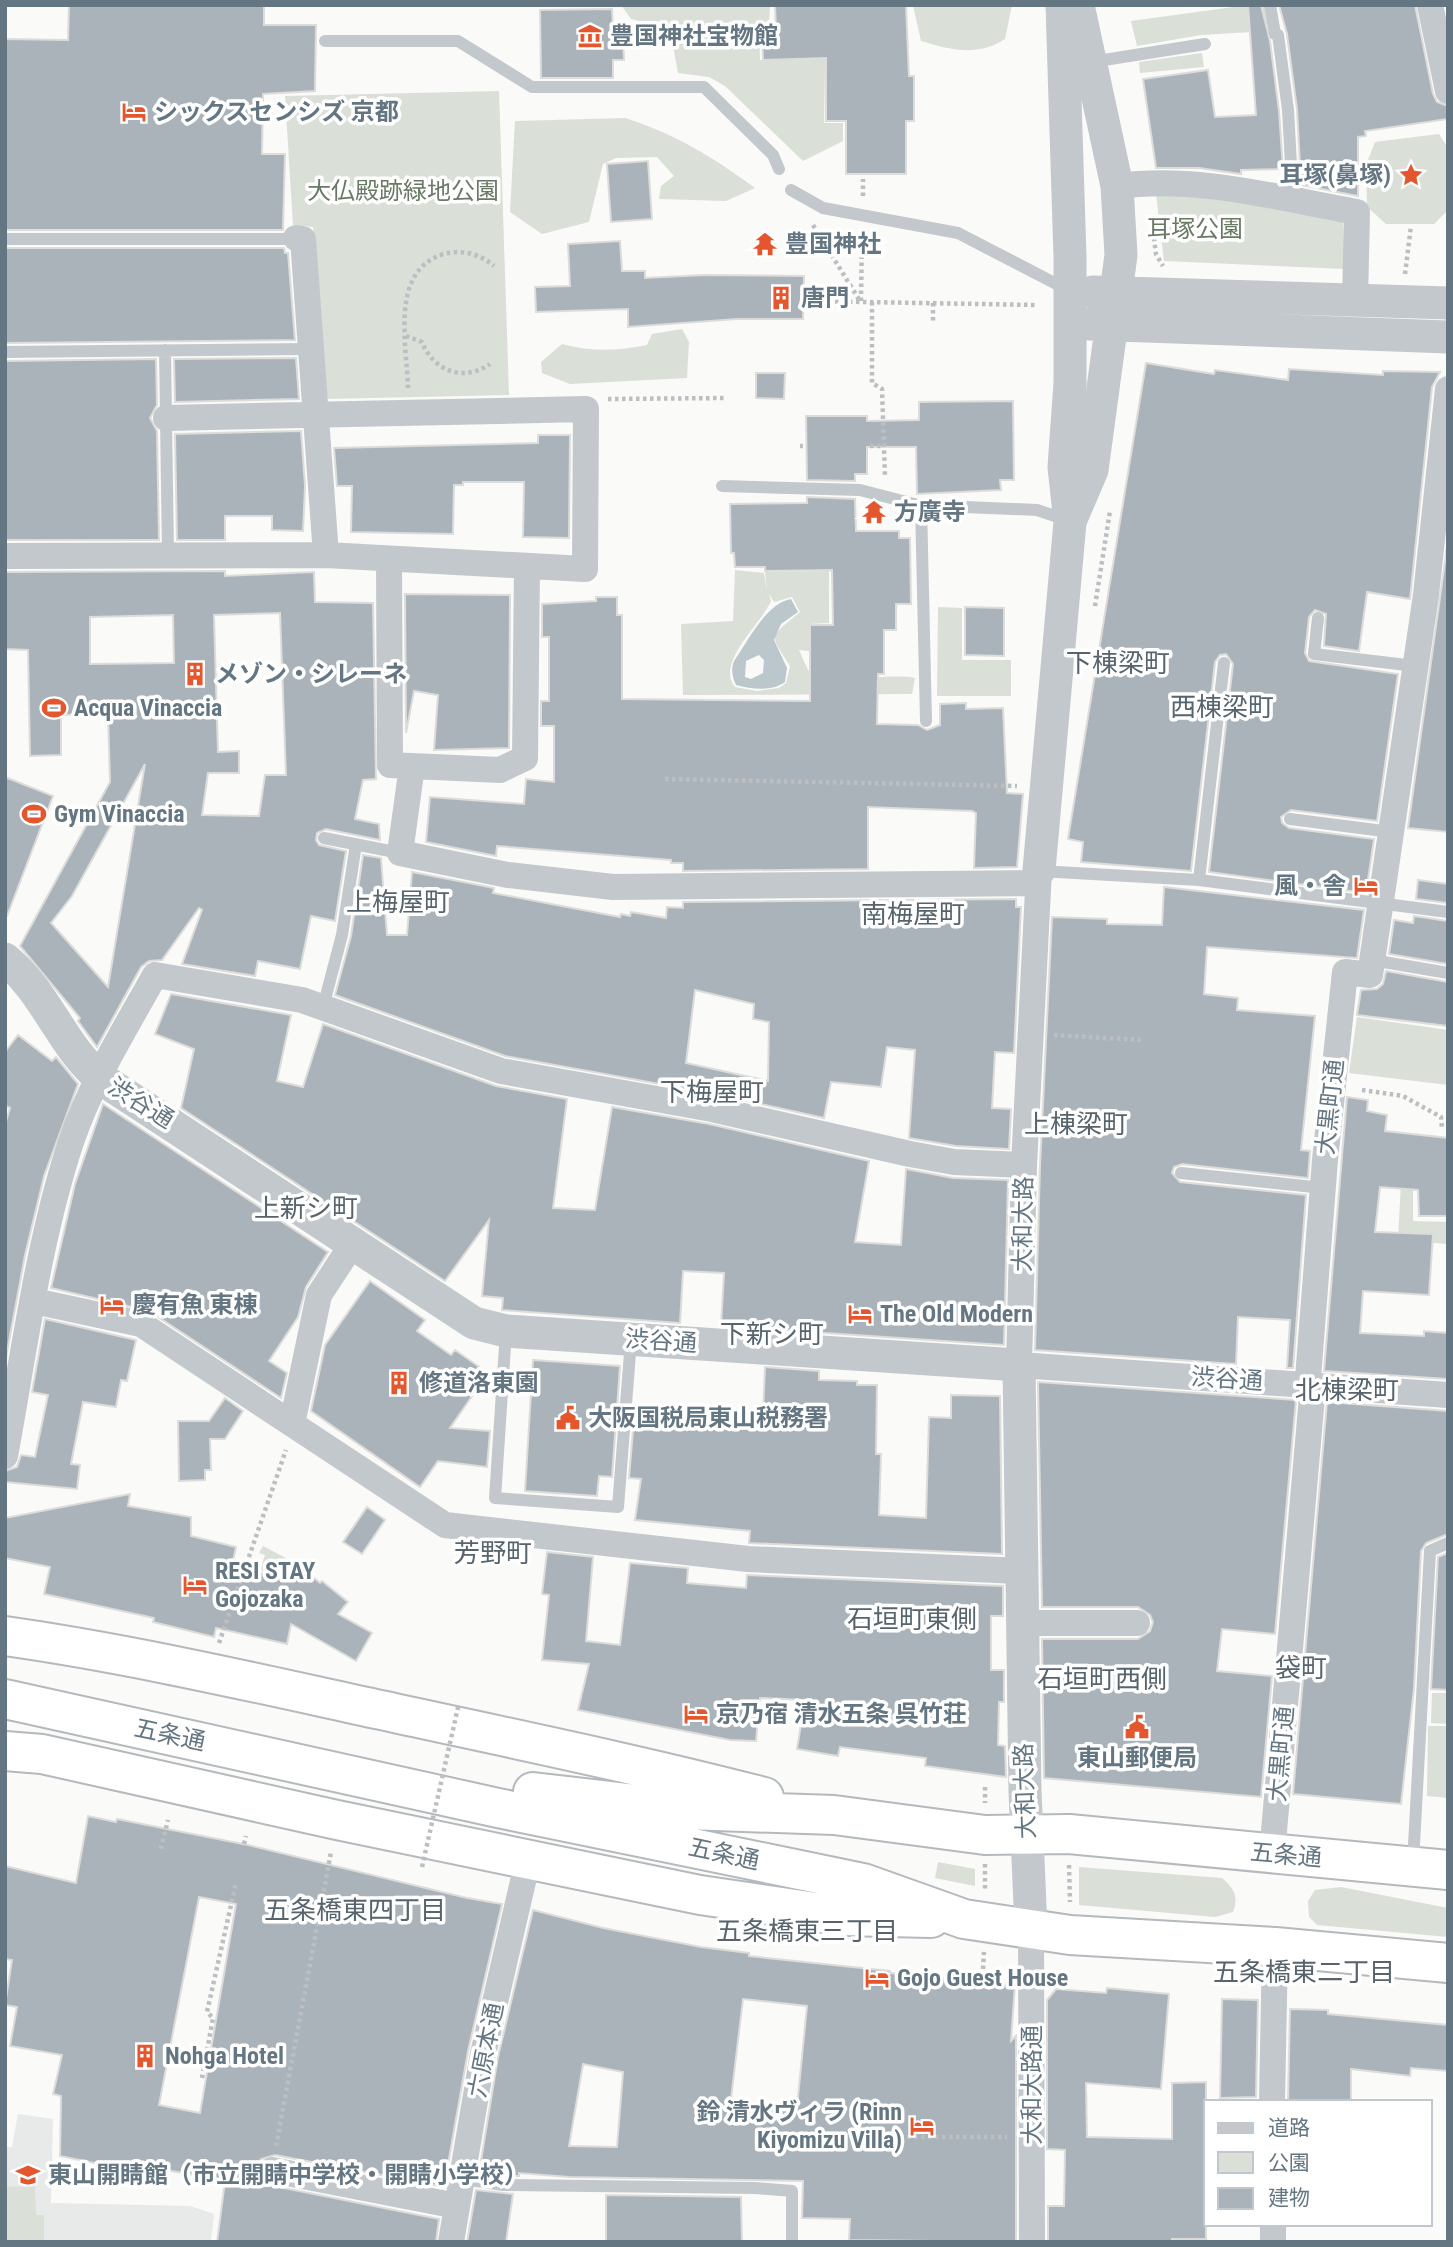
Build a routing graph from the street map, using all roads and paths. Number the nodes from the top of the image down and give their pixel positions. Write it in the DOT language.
graph roads {
  1 [pos="1062,5"];
  2 [pos="1078,5"];
  3 [pos="1269,5"];
  4 [pos="1430,5"];
  5 [pos="325,41"];
  6 [pos="1205,44"];
  7 [pos="1090,62"];
  8 [pos="1448,91"];
  9 [pos="779,169"];
  10 [pos="863,179"];
  11 [pos="1117,186"];
  12 [pos="791,190"];
  13 [pos="1293,200"];
  14 [pos="863,215"];
  15 [pos="1411,226"];
  16 [pos="5,239"];
  17 [pos="291,239"];
  18 [pos="495,266"];
  19 [pos="1405,266"];
  20 [pos="1070,291"];
  21 [pos="807,300"];
  22 [pos="1355,301"];
  23 [pos="861,302"];
  24 [pos="872,302"];
  25 [pos="933,303"];
  26 [pos="1448,303"];
  27 [pos="1036,305"];
  28 [pos="1114,309"];
  29 [pos="933,321"];
  30 [pos="1070,324"];
  31 [pos="406,336"];
  32 [pos="1448,337"];
  33 [pos="312,349"];
  34 [pos="165,350"];
  35 [pos="5,352"];
  36 [pos="490,363"];
  37 [pos="1448,389"];
  38 [pos="726,398"];
  39 [pos="586,409"];
  40 [pos="409,412"];
  41 [pos="317,414"];
  42 [pos="166,418"];
  43 [pos="870,446"];
  44 [pos="884,446"];
  45 [pos="722,486"];
  46 [pos="886,496"];
  47 [pos="921,505"];
  48 [pos="1110,506"];
  49 [pos="1070,522"];
  50 [pos="168,554"];
  51 [pos="326,555"];
  52 [pos="5,556"];
  53 [pos="389,559"];
  54 [pos="527,566"];
  55 [pos="1094,617"];
  56 [pos="1318,618"];
  57 [pos="1224,663"];
  58 [pos="1415,666"];
  59 [pos="926,721"];
  60 [pos="412,766"];
  61 [pos="665,779"];
  62 [pos="1029,786"];
  63 [pos="1290,819"];
  64 [pos="1391,832"];
  65 [pos="324,838"];
  66 [pos="356,844"];
  67 [pos="400,853"];
  68 [pos="1039,877"];
  69 [pos="1199,880"];
  70 [pos="1381,904"];
  71 [pos="1448,912"];
  72 [pos="5,959"];
  73 [pos="1372,960"];
  74 [pos="1448,973"];
  75 [pos="323,1007"];
  76 [pos="1030,1033"];
  77 [pos="1141,1040"];
  78 [pos="100,1078"];
  79 [pos="1362,1090"];
  80 [pos="1442,1129"];
  81 [pos="1024,1165"];
  82 [pos="1181,1173"];
  83 [pos="1323,1188"];
  84 [pos="352,1243"];
  85 [pos="34,1301"];
  86 [pos="506,1331"];
  87 [pos="632,1339"];
  88 [pos="1019,1365"];
  89 [pos="12,1378"];
  90 [pos="1313,1385"];
  91 [pos="1448,1395"];
  92 [pos="294,1426"];
  93 [pos="5,1456"];
  94 [pos="1448,1543"];
  95 [pos="1021,1571"];
  96 [pos="1022,1623"];
  97 [pos="1137,1623"];
  98 [pos="5,1636"];
  99 [pos="219,1643"];
  100 [pos="5,1681"];
  101 [pos="5,1699"];
  102 [pos="459,1703"];
  103 [pos="5,1735"];
  104 [pos="24,1752"];
  105 [pos="985,1787"];
  106 [pos="499,1798"];
  107 [pos="985,1798"];
  108 [pos="834,1815"];
  109 [pos="168,1820"];
  110 [pos="337,1820"];
  111 [pos="1027,1834"];
  112 [pos="246,1836"];
  113 [pos="244,1844"];
  114 [pos="161,1849"];
  115 [pos="1272,1854"];
  116 [pos="528,1860"];
  117 [pos="1069,1864"];
  118 [pos="422,1867"];
  119 [pos="1430,1868"];
  120 [pos="985,1871"];
  121 [pos="236,1883"];
  122 [pos="975,1904"];
  123 [pos="1070,1906"];
  124 [pos="1031,1928"];
  125 [pos="1275,1947"];
  126 [pos="984,1953"];
  127 [pos="1448,1963"];
  128 [pos="983,1969"];
  129 [pos="202,2078"];
  130 [pos="1272,2100"];
  131 [pos="1032,2136"];
  132 [pos="886,2137"];
  133 [pos="272,2170"];
  134 [pos="462,2179"];
  135 [pos="457,2206"];
  136 [pos="451,2242"];
  137 [pos="792,2242"];
  138 [pos="1032,2242"];
  1 -- 20 [label="street"];
  2 -- 7 [label="street"];
  3 -- 13 [label="lane"];
  4 -- 8 [label="street"];
  5 -- 9 [label="lane"];
  6 -- 7 [label="lane"];
  7 -- 11 [label="street"];
  10 -- 14 [label="path"];
  11 -- 13 [label="street"];
  11 -- 28 [label="street"];
  12 -- 14 [label="lane"];
  12 -- 23 [label="path"];
  13 -- 22 [label="street"];
  14 -- 20 [label="lane"];
  14 -- 23 [label="path"];
  15 -- 19 [label="path"];
  16 -- 17 [label="lane"];
  17 -- 33 [label="street"];
  18 -- 31 [label="path"];
  20 -- 28 [label="street"];
  20 -- 30 [label="street"];
  21 -- 23 [label="path"];
  22 -- 26 [label="street"];
  22 -- 28 [label="street"];
  23 -- 24 [label="path"];
  24 -- 25 [label="path"];
  24 -- 44 [label="path"];
  25 -- 27 [label="path"];
  25 -- 29 [label="path"];
  28 -- 30 [label="street"];
  28 -- 32 [label="street"];
  28 -- 49 [label="street"];
  30 -- 49 [label="street"];
  31 -- 36 [label="path"];
  31 -- 40 [label="path"];
  33 -- 34 [label="lane"];
  33 -- 41 [label="street"];
  34 -- 35 [label="lane"];
  34 -- 42 [label="lane"];
  37 -- 58 [label="street"];
  38 -- 39 [label="path"];
  39 -- 40 [label="street"];
  39 -- 54 [label="street"];
  40 -- 41 [label="street"];
  41 -- 42 [label="street"];
  41 -- 51 [label="street"];
  42 -- 50 [label="lane"];
  43 -- 44 [label="path"];
  44 -- 46 [label="path"];
  45 -- 46 [label="lane"];
  46 -- 47 [label="lane"];
  47 -- 49 [label="lane"];
  47 -- 59 [label="lane"];
  48 -- 55 [label="path"];
  49 -- 68 [label="street, 大和大路"];
  50 -- 51 [label="street"];
  50 -- 52 [label="street"];
  51 -- 53 [label="street"];
  53 -- 54 [label="street"];
  53 -- 60 [label="street"];
  54 -- 60 [label="street"];
  56 -- 58 [label="lane"];
  57 -- 69 [label="lane"];
  58 -- 64 [label="street"];
  60 -- 67 [label="street"];
  61 -- 62 [label="path"];
  63 -- 64 [label="lane"];
  64 -- 70 [label="street"];
  65 -- 66 [label="lane"];
  66 -- 67 [label="lane"];
  66 -- 75 [label="lane"];
  67 -- 68 [label="street"];
  68 -- 69 [label="lane"];
  68 -- 76 [label="street, 大和大路"];
  69 -- 70 [label="lane"];
  70 -- 71 [label="lane"];
  70 -- 73 [label="street"];
  72 -- 78 [label="street, 渋谷通"];
  73 -- 74 [label="lane"];
  73 -- 83 [label="street, 大黒町通"];
  75 -- 78 [label="street"];
  75 -- 81 [label="street"];
  76 -- 77 [label="path"];
  76 -- 81 [label="street, 大和大路"];
  78 -- 84 [label="street, 渋谷通"];
  78 -- 85 [label="street"];
  79 -- 80 [label="path"];
  81 -- 88 [label="street, 大和大路"];
  82 -- 83 [label="lane"];
  83 -- 90 [label="street, 大黒町通"];
  84 -- 86 [label="street, 渋谷通"];
  84 -- 92 [label="street"];
  85 -- 89 [label="street"];
  85 -- 92 [label="street"];
  86 -- 87 [label="street, 渋谷通"];
  86 -- 87 [label="lane"];
  87 -- 88 [label="street, 渋谷通"];
  88 -- 90 [label="street, 渋谷通"];
  88 -- 95 [label="street, 大和大路"];
  89 -- 93 [label="street"];
  90 -- 91 [label="street, 渋谷通"];
  90 -- 115 [label="street, 大黒町通"];
  92 -- 95 [label="street"];
  92 -- 99 [label="path"];
  94 -- 119 [label="lane"];
  95 -- 96 [label="street, 大和大路"];
  96 -- 97 [label="street"];
  96 -- 111 [label="street, 大和大路"];
  98 -- 108 [label="highway"];
  100 -- 106 [label="highway, 五条通"];
  101 -- 106 [label="highway, 五条通"];
  102 -- 118 [label="path, bridge"];
  103 -- 104 [label="highway"];
  104 -- 110 [label="highway"];
  105 -- 107 [label="path"];
  106 -- 108 [label="highway, 五条通"];
  106 -- 122 [label="highway, 五条通"];
  108 -- 111 [label="highway, 五条通"];
  109 -- 114 [label="path"];
  110 -- 116 [label="highway"];
  110 -- 133 [label="path"];
  111 -- 115 [label="highway, 五条通"];
  111 -- 124 [label="street, 大和大路"];
  112 -- 113 [label="path"];
  115 -- 119 [label="highway, 五条通"];
  116 -- 122 [label="highway"];
  116 -- 134 [label="street, 六原本通"];
  117 -- 123 [label="path"];
  120 -- 122 [label="path"];
  121 -- 129 [label="path"];
  122 -- 124 [label="highway, 五条通"];
  124 -- 125 [label="highway, 五条通"];
  124 -- 131 [label="street, 大和大路通"];
  125 -- 127 [label="highway, 五条通"];
  125 -- 130 [label="street"];
  126 -- 128 [label="path"];
  131 -- 132 [label="path"];
  131 -- 138 [label="street, 大和大路通"];
  133 -- 135 [label="street"];
  134 -- 135 [label="street, 六原本通"];
  134 -- 137 [label="lane"];
  135 -- 136 [label="street, 六原本通"];
}
